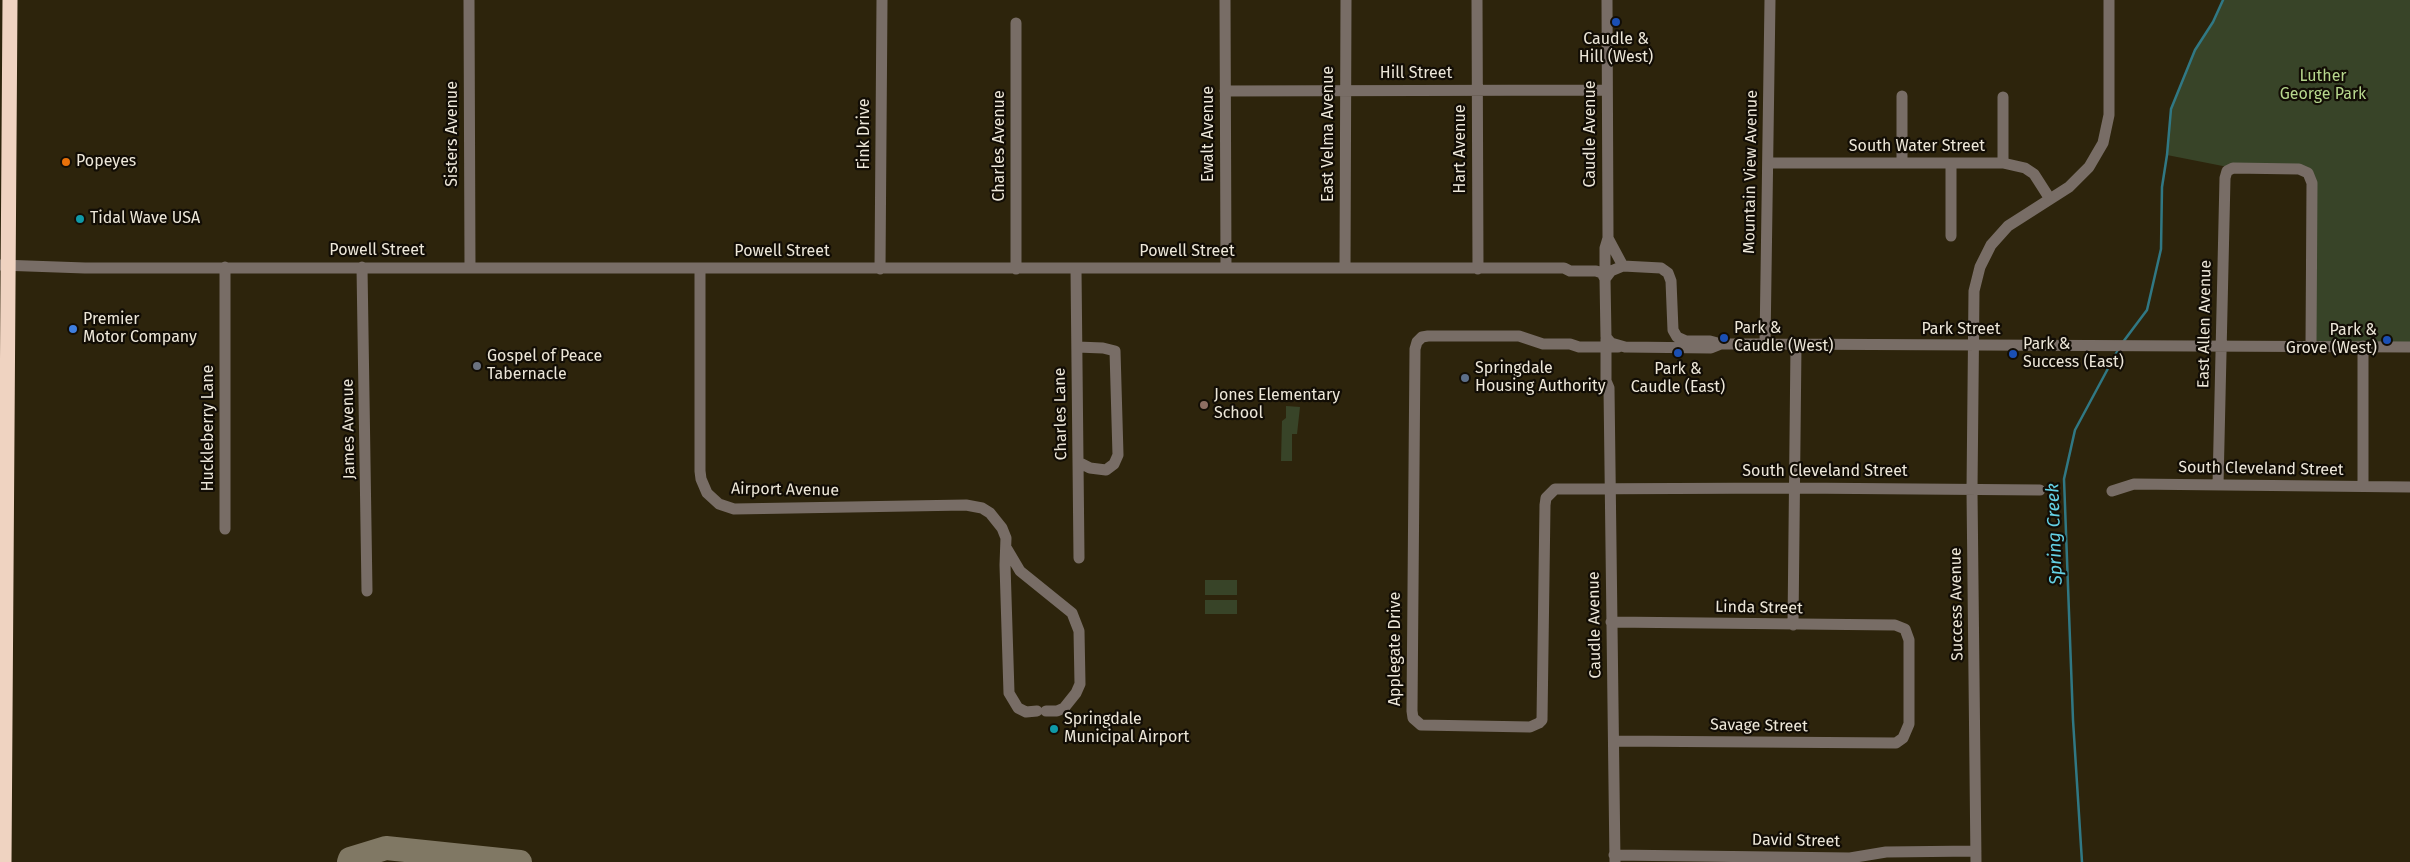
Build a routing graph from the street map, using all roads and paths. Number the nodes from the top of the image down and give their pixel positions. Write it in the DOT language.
graph roads {
  1 [pos="10,0"];
  2 [pos="469,0"];
  3 [pos="882,0"];
  4 [pos="1225,0"];
  5 [pos="1346,0"];
  6 [pos="1477,0"];
  7 [pos="1607,0"];
  8 [pos="1770,0"];
  9 [pos="2109,0"];
  10 [pos="1016,23"];
  11 [pos="1225,90"];
  12 [pos="1477,90"];
  13 [pos="1607,90"];
  14 [pos="1346,91"];
  15 [pos="1902,96"];
  16 [pos="2003,97"];
  17 [pos="1768,162"];
  18 [pos="1902,163"];
  19 [pos="1951,163"];
  20 [pos="2003,164"];
  21 [pos="2050,199"];
  22 [pos="1951,236"];
  23 [pos="1608,238"];
  24 [pos="1606,265"];
  25 [pos="4,266"];
  26 [pos="1623,266"];
  27 [pos="225,267"];
  28 [pos="362,267"];
  29 [pos="470,267"];
  30 [pos="700,268"];
  31 [pos="1226,268"];
  32 [pos="1345,268"];
  33 [pos="1564,268"];
  34 [pos="880,269"];
  35 [pos="1016,269"];
  36 [pos="1076,269"];
  37 [pos="1478,269"];
  38 [pos="1606,279"];
  39 [pos="1673,330"];
  40 [pos="1610,343"];
  41 [pos="1721,344"];
  42 [pos="1765,344"];
  43 [pos="1796,345"];
  44 [pos="2221,345"];
  45 [pos="1974,346"];
  46 [pos="2311,346"];
  47 [pos="2363,346"];
  48 [pos="1077,347"];
  49 [pos="1659,347"];
  50 [pos="2410,347"];
  51 [pos="1078,462"];
  52 [pos="2218,485"];
  53 [pos="2363,486"];
  54 [pos="2410,487"];
  55 [pos="1609,488"];
  56 [pos="1795,488"];
  57 [pos="1972,490"];
  58 [pos="2040,490"];
  59 [pos="2112,491"];
  60 [pos="225,529"];
  61 [pos="1007,549"];
  62 [pos="1079,558"];
  63 [pos="367,591"];
  64 [pos="1611,622"];
  65 [pos="1793,625"];
  66 [pos="1903,738"];
  67 [pos="1614,741"];
  68 [pos="1976,856"];
  69 [pos="1614,858"];
  70 [pos="4,862"];
  1 -- 25 [label="highway"];
  2 -- 29 [label="street, Sisters Avenue"];
  3 -- 34 [label="street, Fink Drive"];
  4 -- 11 [label="street, Ewalt Avenue"];
  5 -- 14 [label="street, East Velma Avenue"];
  6 -- 12 [label="street, Hart Avenue"];
  7 -- 13 [label="street, Caudle Avenue"];
  8 -- 17 [label="street, Mountain View Avenue"];
  9 -- 21 [label="street, Success Avenue"];
  10 -- 35 [label="street, Charles Avenue"];
  11 -- 14 [label="street, Hill Street"];
  11 -- 31 [label="street, Ewalt Avenue"];
  12 -- 13 [label="street, Hill Street"];
  12 -- 14 [label="street, Hill Street"];
  12 -- 37 [label="street, Hart Avenue"];
  13 -- 23 [label="street, Caudle Avenue"];
  14 -- 32 [label="street, East Velma Avenue"];
  15 -- 18 [label="street"];
  16 -- 20 [label="street"];
  17 -- 18 [label="street, South Water Street"];
  17 -- 42 [label="street, Mountain View Avenue"];
  18 -- 19 [label="street, South Water Street"];
  19 -- 20 [label="street, South Water Street"];
  19 -- 22 [label="street"];
  20 -- 21 [label="street, South Water Street"];
  21 -- 45 [label="street, Success Avenue"];
  23 -- 24 [label="street, Caudle Avenue"];
  23 -- 26 [label="street, Caudle Avenue"];
  24 -- 26 [label="street, Powell Street"];
  24 -- 33 [label="street, Powell Street"];
  24 -- 38 [label="street, Caudle Avenue"];
  25 -- 27 [label="street, Powell Street"];
  25 -- 70 [label="highway"];
  26 -- 38 [label="street"];
  26 -- 39 [label="street"];
  27 -- 28 [label="street, Powell Street"];
  27 -- 60 [label="street, Huckleberry Lane"];
  28 -- 29 [label="street, Powell Street"];
  28 -- 63 [label="street, James Avenue"];
  29 -- 30 [label="street, Powell Street"];
  30 -- 34 [label="street, Powell Street"];
  30 -- 61 [label="street, Airport Avenue"];
  31 -- 32 [label="street, Powell Street"];
  31 -- 36 [label="street, Powell Street"];
  32 -- 37 [label="street, Powell Street"];
  33 -- 37 [label="street, Powell Street"];
  33 -- 38 [label="street, Powell Street"];
  34 -- 35 [label="street, Powell Street"];
  35 -- 36 [label="street, Powell Street"];
  36 -- 48 [label="street, Charles Lane"];
  38 -- 40 [label="street"];
  39 -- 41 [label="street, Park Street"];
  39 -- 49 [label="street"];
  40 -- 49 [label="street, Park Street"];
  40 -- 55 [label="street, Caudle Avenue"];
  40 -- 55 [label="street, Applegate Drive"];
  41 -- 42 [label="street, Park Street"];
  41 -- 49 [label="street, Park Street"];
  42 -- 43 [label="street, Park Street"];
  43 -- 45 [label="street, Park Street"];
  43 -- 56 [label="street"];
  44 -- 45 [label="street, Park Street"];
  44 -- 46 [label="street, Park Street"];
  44 -- 46 [label="street, East Allen Avenue"];
  44 -- 52 [label="street, East Allen Avenue"];
  45 -- 57 [label="street, Success Avenue"];
  46 -- 47 [label="street, Park Street"];
  47 -- 50 [label="street, Park Street"];
  47 -- 53 [label="street"];
  48 -- 51 [label="street, Charles Lane"];
  48 -- 51 [label="street"];
  51 -- 62 [label="street, Charles Lane"];
  52 -- 53 [label="street, South Cleveland Street"];
  52 -- 59 [label="street, South Cleveland Street"];
  53 -- 54 [label="street, South Cleveland Street"];
  55 -- 56 [label="street, South Cleveland Street"];
  55 -- 64 [label="street, Caudle Avenue"];
  56 -- 57 [label="street, South Cleveland Street"];
  56 -- 65 [label="street"];
  57 -- 58 [label="street, South Cleveland Street"];
  57 -- 68 [label="street, Success Avenue"];
  61 -- 61 [label="street, Airport Avenue"];
  64 -- 65 [label="street, Linda Street"];
  64 -- 67 [label="street, Caudle Avenue"];
  65 -- 66 [label="street, Linda Street"];
  66 -- 67 [label="street, Savage Street"];
  67 -- 69 [label="street, Caudle Avenue"];
  68 -- 69 [label="street, David Street"];
}
